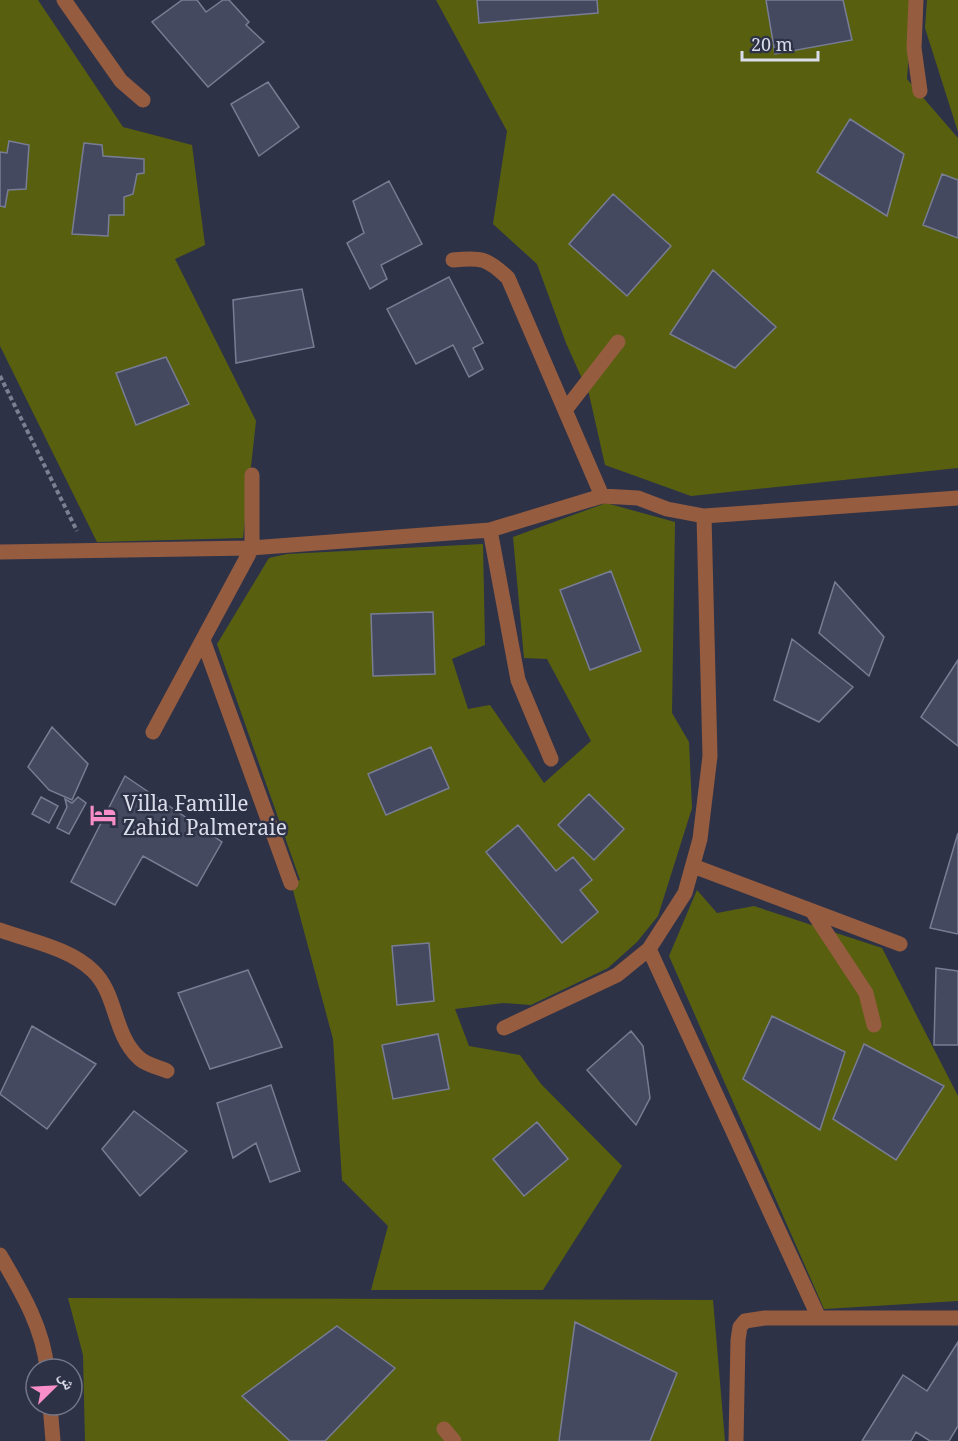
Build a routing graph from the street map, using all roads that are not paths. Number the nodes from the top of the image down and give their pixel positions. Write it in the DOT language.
graph roads {
  1 [pos="64,0"];
  2 [pos="916,0"];
  3 [pos="920,91"];
  4 [pos="143,100"];
  5 [pos="453,260"];
  6 [pos="618,342"];
  7 [pos="566,409"];
  8 [pos="252,475"];
  9 [pos="602,496"];
  10 [pos="958,498"];
  11 [pos="704,516"];
  12 [pos="490,530"];
  13 [pos="252,548"];
  14 [pos="7,553"];
  15 [pos="0,560"];
  16 [pos="203,640"];
  17 [pos="153,732"];
  18 [pos="551,759"];
  19 [pos="693,866"];
  20 [pos="291,884"];
  21 [pos="812,911"];
  22 [pos="0,930"];
  23 [pos="900,944"];
  24 [pos="649,949"];
  25 [pos="874,1025"];
  26 [pos="504,1028"];
  27 [pos="167,1071"];
  28 [pos="0,1256"];
  29 [pos="819,1318"];
  30 [pos="958,1318"];
  31 [pos="44,1357"];
  32 [pos="51,1417"];
  33 [pos="444,1429"];
  34 [pos="53,1441"];
  35 [pos="454,1441"];
  36 [pos="736,1441"];
  1 -- 4 [label="street"];
  2 -- 3 [label="street"];
  5 -- 7 [label="street"];
  6 -- 7 [label="street"];
  7 -- 9 [label="street"];
  8 -- 13 [label="street"];
  9 -- 11 [label="street"];
  9 -- 12 [label="street"];
  10 -- 11 [label="street"];
  11 -- 19 [label="street"];
  12 -- 13 [label="street"];
  12 -- 18 [label="street"];
  13 -- 14 [label="street"];
  13 -- 16 [label="street"];
  14 -- 15 [label="street"];
  16 -- 17 [label="street"];
  16 -- 20 [label="street"];
  19 -- 21 [label="street"];
  19 -- 24 [label="street"];
  21 -- 23 [label="street"];
  21 -- 25 [label="street"];
  22 -- 27 [label="street"];
  24 -- 26 [label="street"];
  24 -- 29 [label="street"];
  28 -- 31 [label="street"];
  29 -- 30 [label="street"];
  29 -- 36 [label="street"];
  32 -- 34 [label="street"];
  33 -- 35 [label="street"];
}
